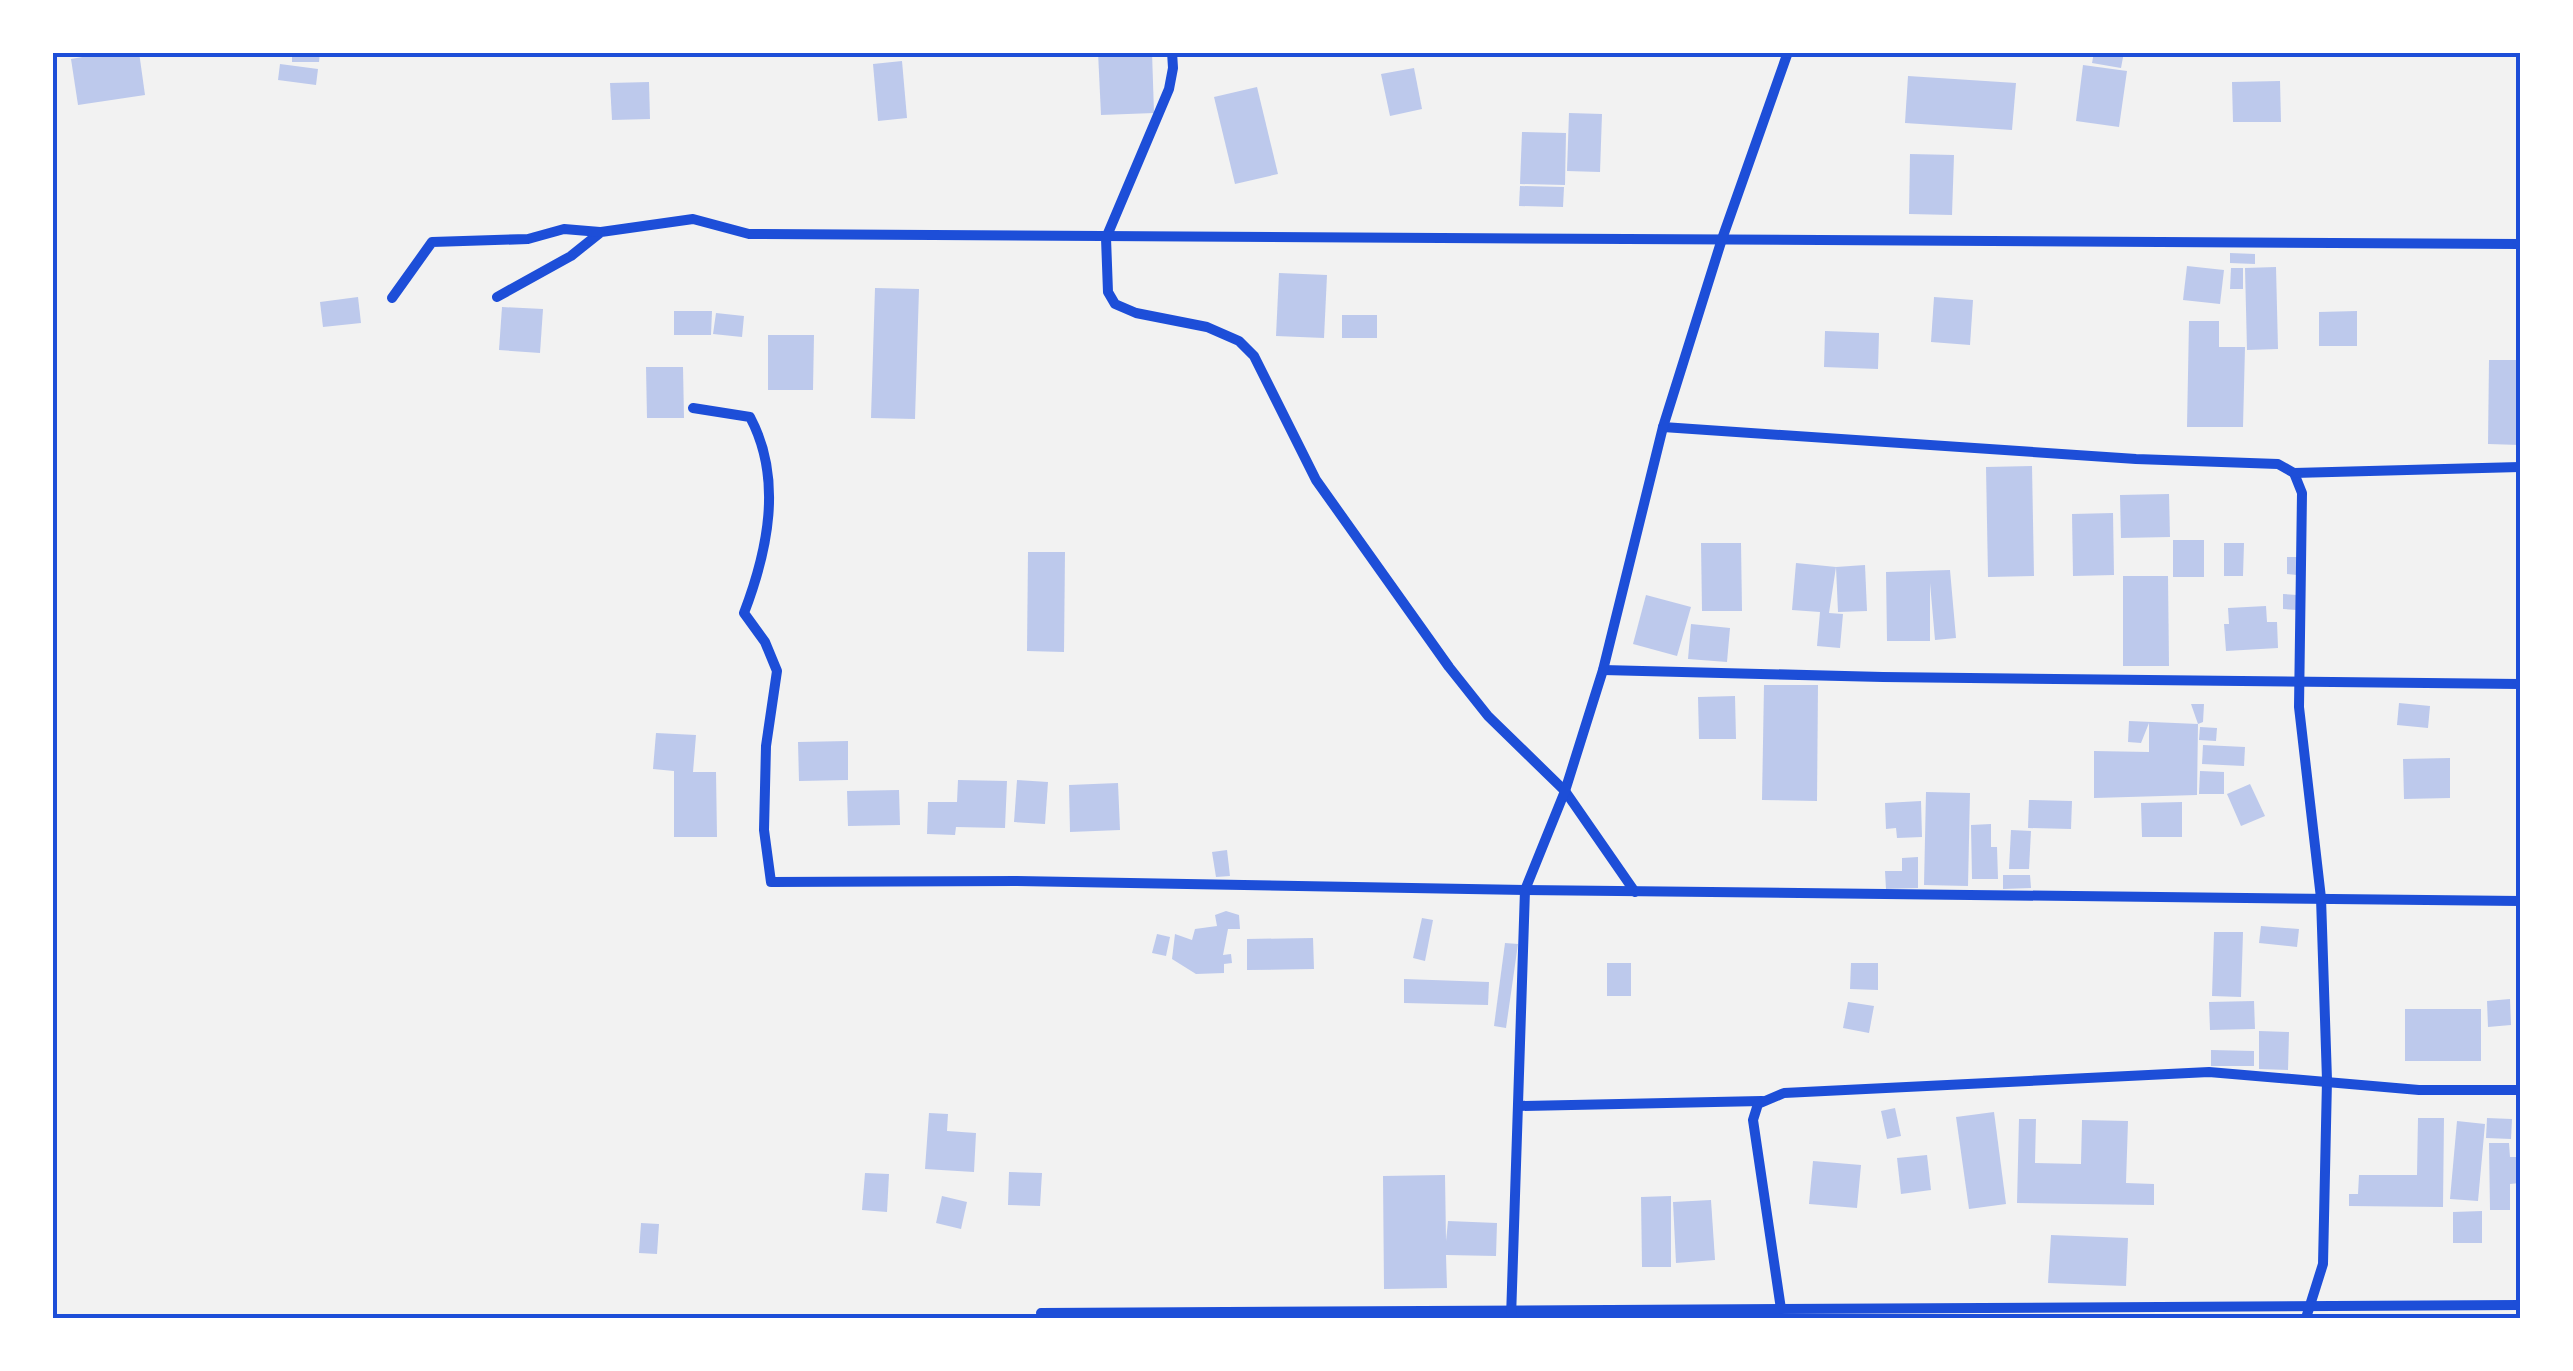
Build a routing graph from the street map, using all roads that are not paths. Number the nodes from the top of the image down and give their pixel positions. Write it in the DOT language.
graph roads {
  1 [pos="1172,52"];
  2 [pos="1788,52"];
  3 [pos="601,232"];
  4 [pos="1106,238"];
  5 [pos="1722,240"];
  6 [pos="2520,244"];
  7 [pos="497,296"];
  8 [pos="392,298"];
  9 [pos="693,408"];
  10 [pos="1663,427"];
  11 [pos="2520,468"];
  12 [pos="2294,473"];
  13 [pos="1602,670"];
  14 [pos="2298,682"];
  15 [pos="2520,684"];
  16 [pos="1565,791"];
  17 [pos="1526,890"];
  18 [pos="1635,892"];
  19 [pos="2321,898"];
  20 [pos="2520,901"];
  21 [pos="2327,1080"];
  22 [pos="2520,1090"];
  23 [pos="1765,1101"];
  24 [pos="1518,1106"];
  25 [pos="2520,1305"];
  26 [pos="2308,1306"];
  27 [pos="1781,1309"];
  28 [pos="1041,1313"];
  29 [pos="1510,1314"];
  30 [pos="1804,1314"];
  31 [pos="2306,1318"];
  1 -- 4 [label="street"];
  2 -- 5 [label="street"];
  3 -- 4 [label="street"];
  3 -- 7 [label="street"];
  3 -- 8 [label="street"];
  4 -- 5 [label="street"];
  4 -- 16 [label="street"];
  5 -- 6 [label="street"];
  5 -- 10 [label="street"];
  9 -- 17 [label="street"];
  10 -- 12 [label="street"];
  10 -- 13 [label="street"];
  11 -- 12 [label="street"];
  12 -- 14 [label="street"];
  13 -- 14 [label="street"];
  13 -- 16 [label="street"];
  14 -- 15 [label="street"];
  14 -- 19 [label="street"];
  16 -- 17 [label="street"];
  16 -- 18 [label="street"];
  17 -- 18 [label="street"];
  17 -- 24 [label="street"];
  18 -- 19 [label="street"];
  19 -- 20 [label="street"];
  19 -- 21 [label="street"];
  21 -- 22 [label="street"];
  21 -- 23 [label="street"];
  21 -- 26 [label="street"];
  23 -- 24 [label="street"];
  23 -- 27 [label="street"];
  24 -- 29 [label="street"];
  25 -- 26 [label="street"];
  26 -- 30 [label="street"];
  26 -- 31 [label="street"];
  27 -- 29 [label="street"];
  27 -- 30 [label="street"];
  28 -- 29 [label="street"];
}
